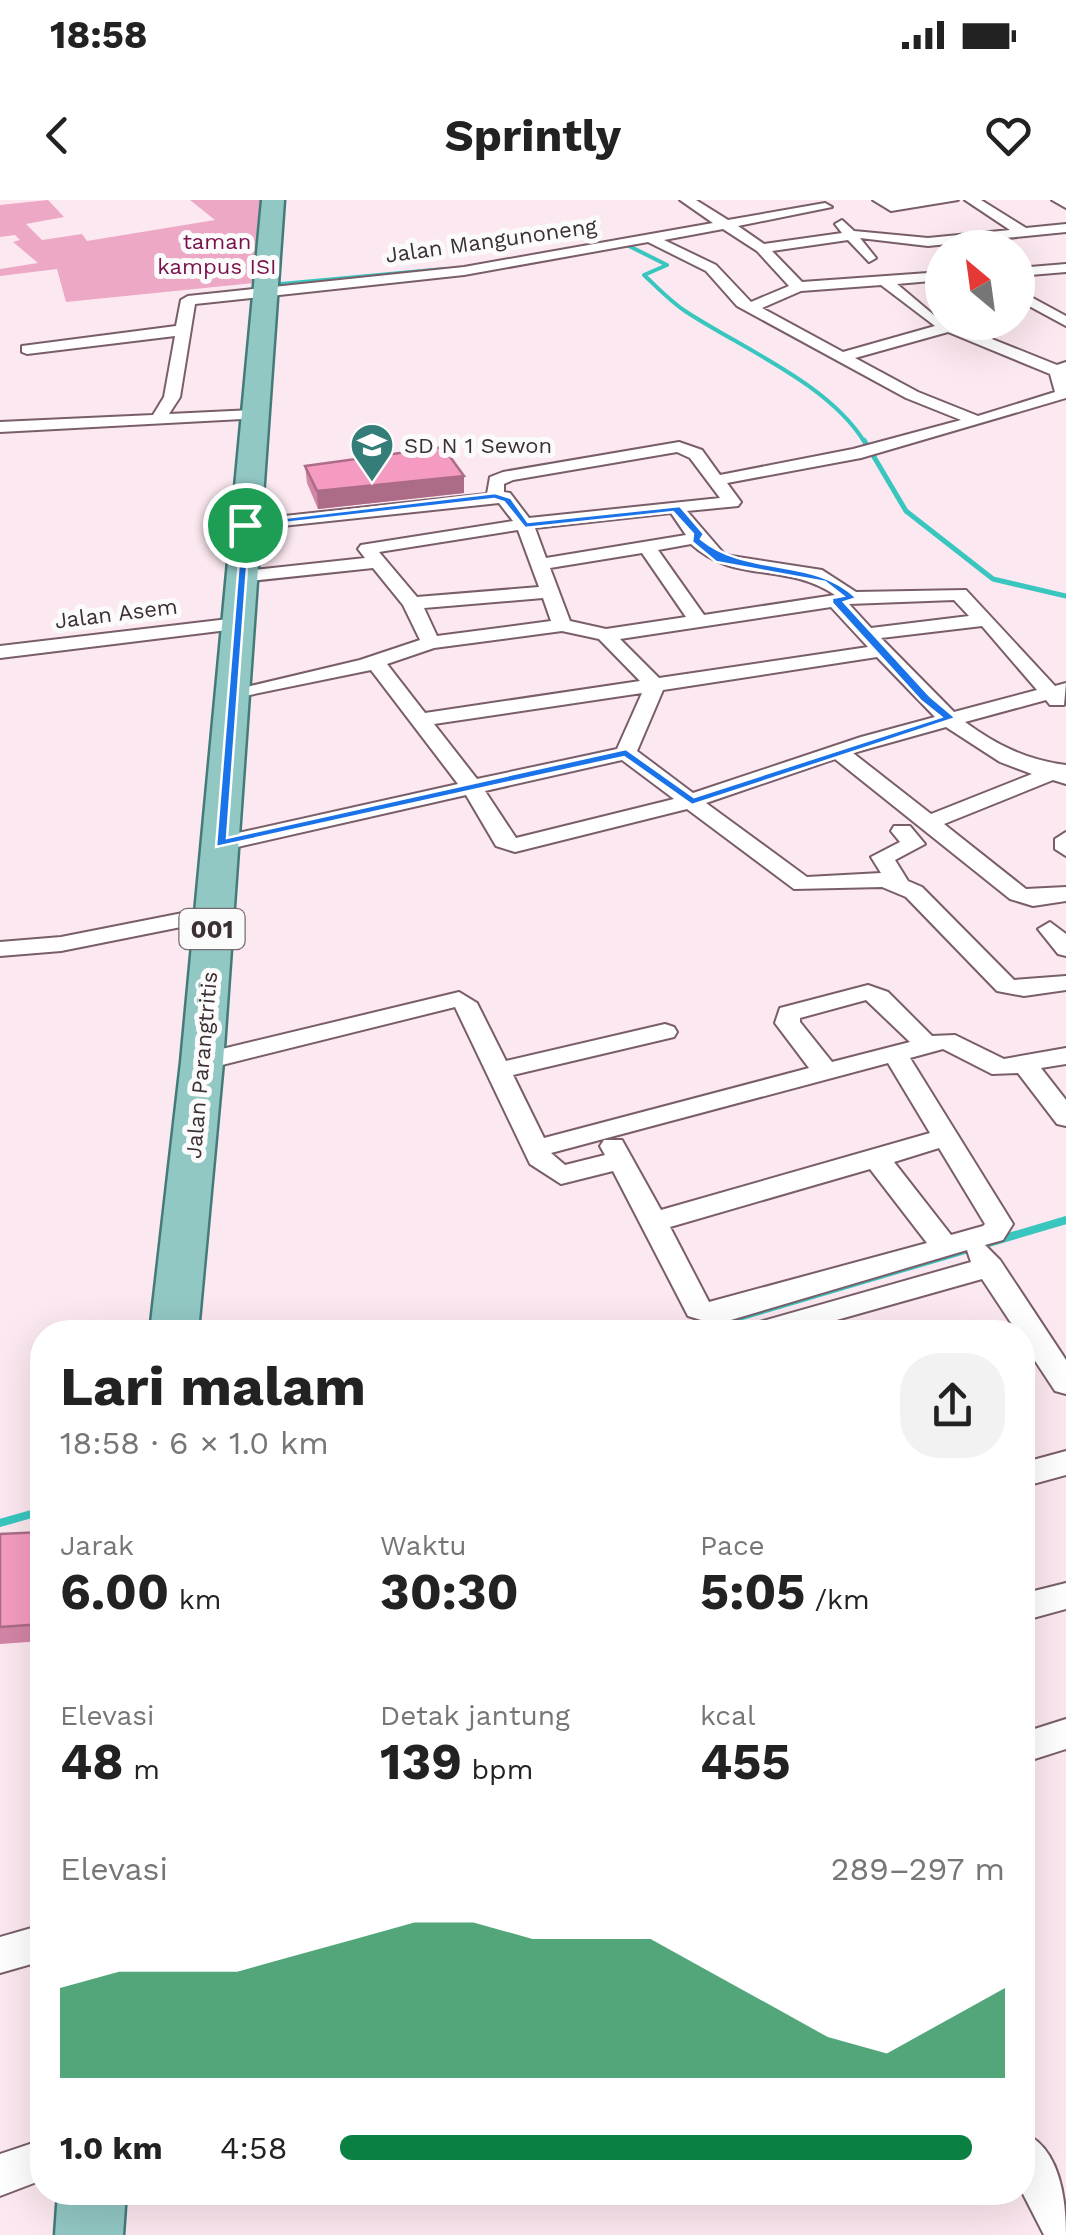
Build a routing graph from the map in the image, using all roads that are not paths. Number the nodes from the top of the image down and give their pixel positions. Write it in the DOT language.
graph roads {
  1 [pos="272,200"];
  2 [pos="687,200"];
  3 [pos="841,200"];
  4 [pos="880,200"];
  5 [pos="951,200"];
  6 [pos="972,200"];
  7 [pos="1059,200"];
  8 [pos="819,203"];
  9 [pos="1066,208"];
  10 [pos="1001,219"];
  11 [pos="724,224"];
  12 [pos="1059,229"];
  13 [pos="1019,230"];
  14 [pos="852,234"];
  15 [pos="650,238"];
  16 [pos="1066,240"];
  17 [pos="925,242"];
  18 [pos="762,248"];
  19 [pos="869,258"];
  20 [pos="1066,268"];
  21 [pos="1035,271"];
  22 [pos="925,277"];
  23 [pos="883,278"];
  24 [pos="798,287"];
  25 [pos="264,291"];
  26 [pos="1066,300"];
  27 [pos="1036,304"];
  28 [pos="754,306"];
  29 [pos="925,316"];
  30 [pos="1066,322"];
  31 [pos="184,330"];
  32 [pos="925,334"];
  33 [pos="992,340"];
  34 [pos="27,349"];
  35 [pos="841,357"];
  36 [pos="1062,369"];
  37 [pos="253,415"];
  38 [pos="158,420"];
  39 [pos="978,421"];
  40 [pos="0,427"];
  41 [pos="718,480"];
  42 [pos="495,496"];
  43 [pos="676,508"];
  44 [pos="245,525"];
  45 [pos="525,525"];
  46 [pos="696,540"];
  47 [pos="648,547"];
  48 [pos="374,562"];
  49 [pos="538,565"];
  50 [pos="241,576"];
  51 [pos="549,592"];
  52 [pos="844,599"];
  53 [pos="412,603"];
  54 [pos="982,619"];
  55 [pos="700,623"];
  56 [pos="237,624"];
  57 [pos="562,625"];
  58 [pos="866,634"];
  59 [pos="606,635"];
  60 [pos="431,643"];
  61 [pos="881,651"];
  62 [pos="0,652"];
  63 [pos="375,662"];
  64 [pos="655,685"];
  65 [pos="1056,691"];
  66 [pos="232,696"];
  67 [pos="1066,708"];
  68 [pos="950,718"];
  69 [pos="418,720"];
  70 [pos="838,751"];
  71 [pos="626,752"];
  72 [pos="1062,773"];
  73 [pos="472,787"];
  74 [pos="692,801"];
  75 [pos="931,822"];
  76 [pos="902,832"];
  77 [pos="1066,839"];
  78 [pos="220,844"];
  79 [pos="1066,849"];
  80 [pos="897,882"];
  81 [pos="1066,894"];
  82 [pos="213,914"];
  83 [pos="1050,929"];
  84 [pos="0,949"];
  85 [pos="1066,949"];
  86 [pos="1066,983"];
  87 [pos="665,1032"];
  88 [pos="926,1044"];
  89 [pos="894,1054"];
  90 [pos="1066,1056"];
  91 [pos="202,1062"];
  92 [pos="1026,1066"];
  93 [pos="501,1070"];
  94 [pos="826,1072"];
  95 [pos="1066,1118"];
  96 [pos="605,1131"];
  97 [pos="945,1138"];
  98 [pos="535,1149"];
  99 [pos="876,1159"];
  100 [pos="620,1160"];
  101 [pos="654,1222"];
  102 [pos="972,1252"];
  103 [pos="175,1320"];
  104 [pos="791,1320"];
  105 [pos="1015,1320"];
  106 [pos="1066,1463"];
  107 [pos="1035,1471"];
  108 [pos="1066,1596"];
  109 [pos="1035,1604"];
  110 [pos="1066,1734"];
  111 [pos="1035,1744"];
  112 [pos="30,1947"];
  113 [pos="0,1955"];
  114 [pos="30,2165"];
  115 [pos="0,2176"];
  116 [pos="1035,2176"];
  117 [pos="91,2205"];
  118 [pos="1066,2234"];
  119 [pos="89,2235"];
  1 -- 25 [label="main road, Jalan Parangtritis / 001"];
  2 -- 11 [label="street"];
  3 -- 8 [label="street, Jalan Mangunoneng"];
  4 -- 5 [label="street"];
  6 -- 10 [label="street"];
  7 -- 9 [label="street"];
  8 -- 11 [label="street, Jalan Mangunoneng"];
  8 -- 14 [label="street"];
  9 -- 10 [label="street"];
  10 -- 13 [label="street"];
  11 -- 15 [label="street, Jalan Mangunoneng"];
  11 -- 18 [label="street"];
  12 -- 16 [label="street"];
  14 -- 17 [label="street"];
  14 -- 18 [label="street"];
  14 -- 19 [label="street"];
  15 -- 25 [label="street, Jalan Mangunoneng"];
  15 -- 28 [label="street"];
  18 -- 24 [label="street"];
  20 -- 21 [label="street"];
  22 -- 23 [label="street"];
  23 -- 24 [label="street"];
  23 -- 29 [label="street"];
  24 -- 28 [label="street"];
  25 -- 31 [label="street, Jalan Mangunoneng"];
  25 -- 37 [label="main road, Jalan Parangtritis / 001"];
  26 -- 27 [label="street"];
  27 -- 30 [label="street"];
  28 -- 35 [label="street"];
  31 -- 34 [label="street"];
  31 -- 38 [label="street"];
  32 -- 35 [label="street"];
  33 -- 36 [label="street"];
  35 -- 39 [label="street"];
  36 -- 39 [label="street"];
  37 -- 38 [label="street"];
  37 -- 44 [label="main road, Jalan Parangtritis / 001"];
  38 -- 40 [label="street"];
  39 -- 41 [label="street"];
  41 -- 42 [label="street"];
  41 -- 43 [label="street"];
  42 -- 44 [label="street"];
  42 -- 45 [label="street"];
  43 -- 45 [label="street"];
  43 -- 46 [label="street"];
  44 -- 50 [label="main road, Jalan Parangtritis / 001"];
  45 -- 48 [label="street"];
  45 -- 49 [label="street"];
  46 -- 47 [label="street"];
  46 -- 52 [label="street"];
  47 -- 49 [label="street"];
  47 -- 55 [label="street"];
  48 -- 50 [label="street"];
  48 -- 53 [label="street"];
  49 -- 51 [label="street"];
  50 -- 56 [label="main road, Jalan Parangtritis / 001"];
  51 -- 53 [label="street"];
  51 -- 57 [label="street"];
  52 -- 54 [label="street"];
  52 -- 55 [label="street"];
  52 -- 58 [label="street"];
  53 -- 60 [label="street"];
  54 -- 58 [label="street"];
  54 -- 65 [label="street"];
  55 -- 59 [label="street"];
  56 -- 62 [label="street, Jalan Asem"];
  56 -- 66 [label="main road, Jalan Parangtritis / 001"];
  57 -- 59 [label="street"];
  57 -- 60 [label="street"];
  58 -- 61 [label="street"];
  59 -- 64 [label="street"];
  60 -- 63 [label="street"];
  61 -- 64 [label="street"];
  61 -- 68 [label="street"];
  63 -- 66 [label="street"];
  63 -- 69 [label="street"];
  64 -- 69 [label="street"];
  64 -- 71 [label="street"];
  65 -- 67 [label="street"];
  65 -- 68 [label="street"];
  66 -- 78 [label="main road, Jalan Parangtritis / 001"];
  68 -- 70 [label="street"];
  68 -- 72 [label="street"];
  69 -- 73 [label="street"];
  70 -- 74 [label="street"];
  70 -- 75 [label="street"];
  71 -- 73 [label="street"];
  71 -- 74 [label="street"];
  72 -- 75 [label="street"];
  73 -- 74 [label="street"];
  73 -- 78 [label="street"];
  74 -- 80 [label="street"];
  75 -- 81 [label="street"];
  76 -- 80 [label="street"];
  77 -- 79 [label="street"];
  78 -- 82 [label="main road, Jalan Parangtritis / 001"];
  80 -- 86 [label="street"];
  82 -- 84 [label="street"];
  82 -- 91 [label="main road, Jalan Parangtritis / 001"];
  83 -- 85 [label="street"];
  87 -- 93 [label="street"];
  88 -- 89 [label="street"];
  88 -- 92 [label="street"];
  88 -- 94 [label="street"];
  89 -- 94 [label="street"];
  89 -- 97 [label="street"];
  90 -- 92 [label="street"];
  91 -- 93 [label="street"];
  91 -- 103 [label="main road, Jalan Parangtritis / 001"];
  92 -- 95 [label="street"];
  93 -- 98 [label="street"];
  94 -- 96 [label="street"];
  96 -- 98 [label="street"];
  96 -- 100 [label="street"];
  97 -- 99 [label="street"];
  97 -- 102 [label="street"];
  98 -- 100 [label="street"];
  99 -- 101 [label="street"];
  99 -- 102 [label="street"];
  100 -- 101 [label="street"];
  101 -- 102 [label="street"];
  102 -- 104 [label="street"];
  102 -- 105 [label="street"];
  106 -- 107 [label="street"];
  108 -- 109 [label="street"];
  110 -- 111 [label="street"];
  112 -- 113 [label="street"];
  114 -- 115 [label="street"];
  116 -- 118 [label="street"];
  117 -- 119 [label="main road"];
}
